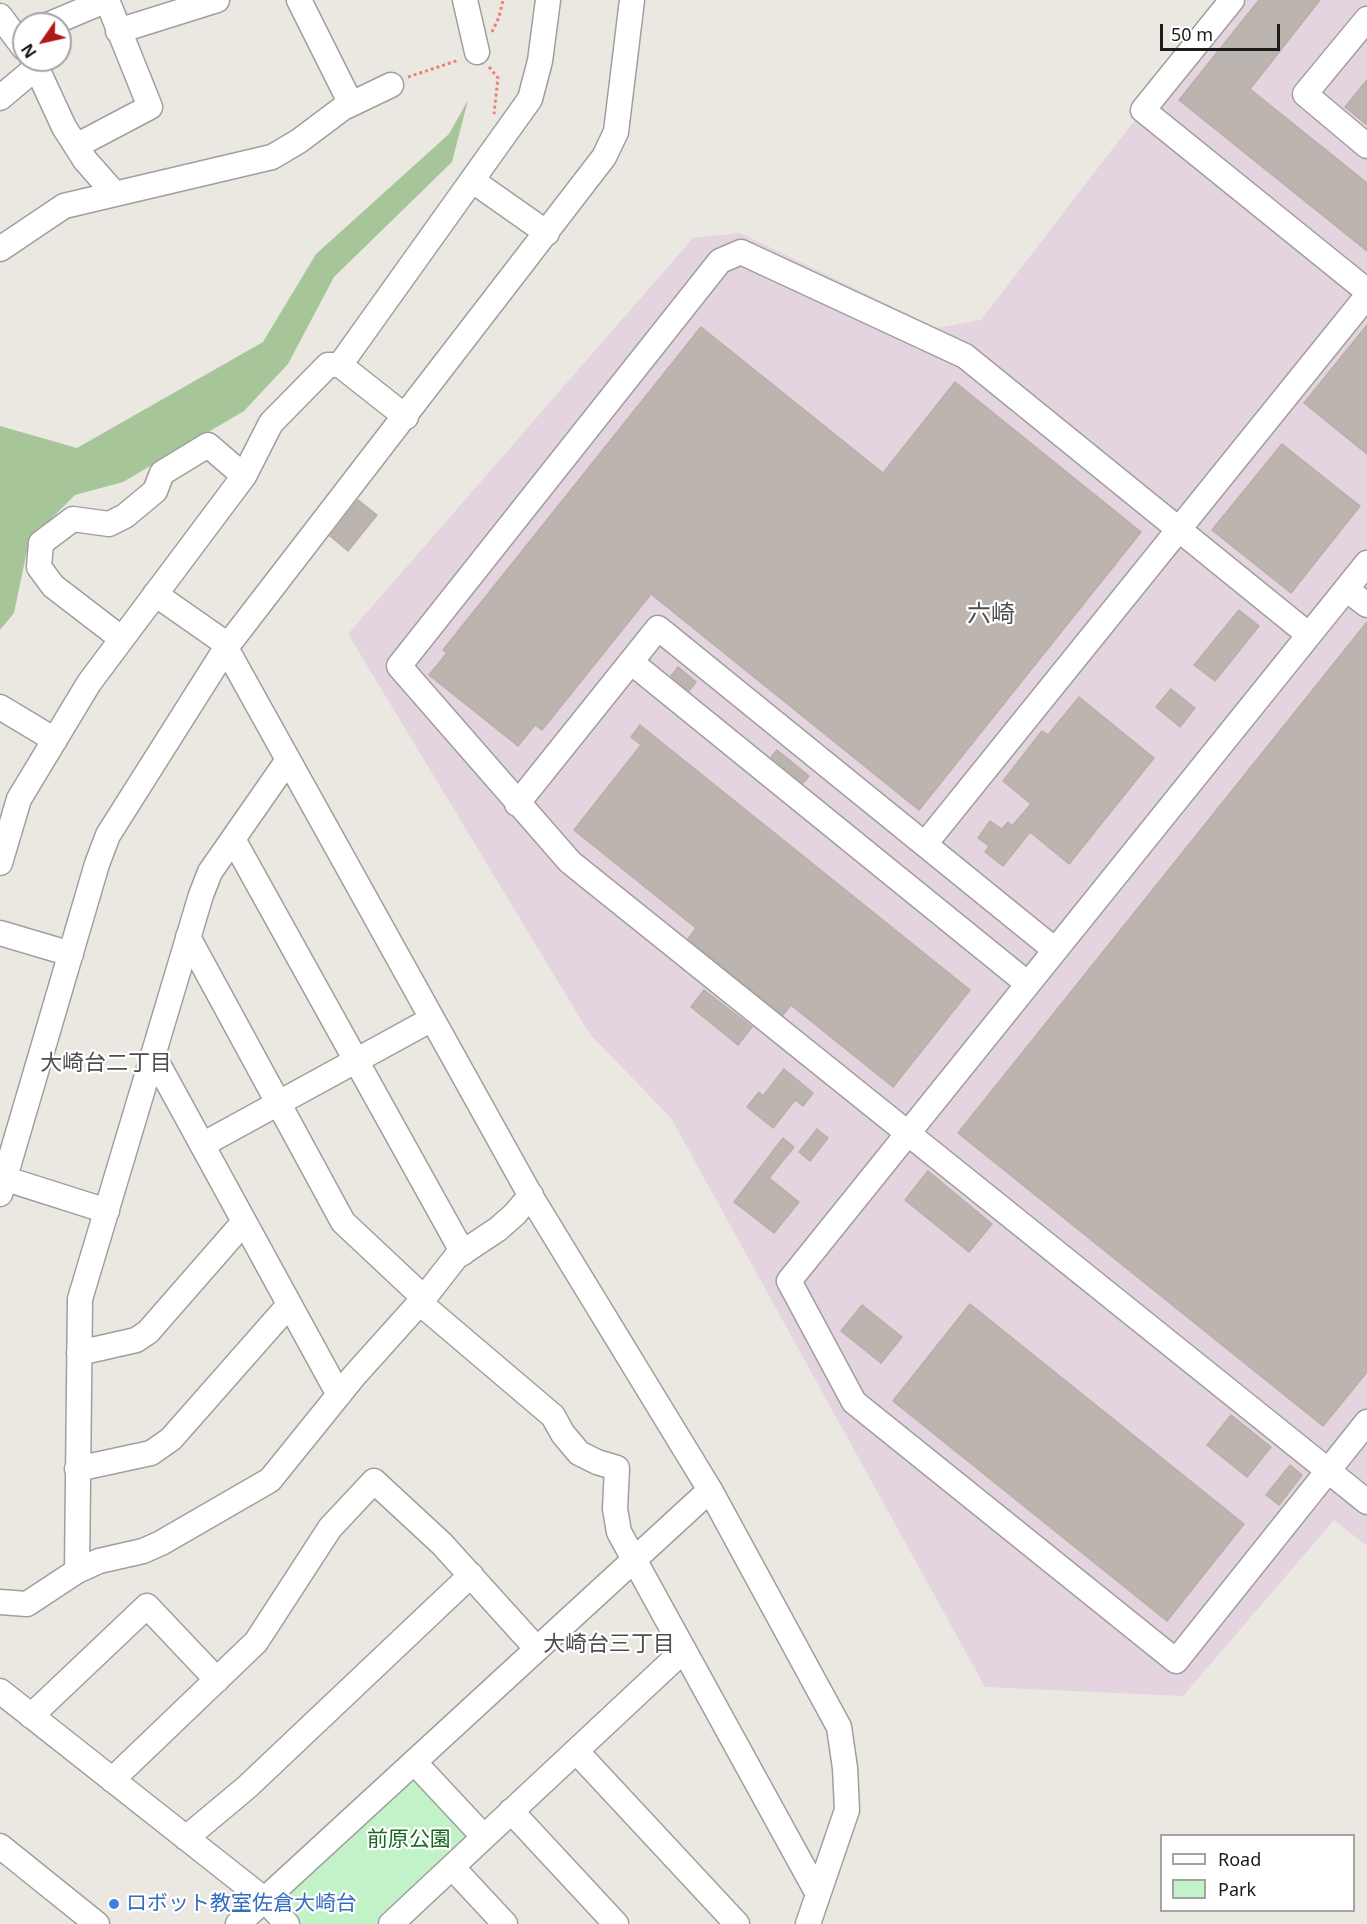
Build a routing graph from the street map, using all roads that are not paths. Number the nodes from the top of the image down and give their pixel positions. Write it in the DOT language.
graph roads {
  1 [pos="217,0"];
  2 [pos="299,0"];
  3 [pos="465,0"];
  4 [pos="548,0"];
  5 [pos="632,0"];
  6 [pos="1232,0"];
  7 [pos="72,15"];
  8 [pos="0,16"];
  9 [pos="1367,19"];
  10 [pos="12,31"];
  11 [pos="118,31"];
  12 [pos="477,52"];
  13 [pos="14,72"];
  14 [pos="38,72"];
  15 [pos="391,85"];
  16 [pos="0,98"];
  17 [pos="351,104"];
  18 [pos="76,146"];
  19 [pos="1367,146"];
  20 [pos="473,181"];
  21 [pos="115,194"];
  22 [pos="547,232"];
  23 [pos="0,249"];
  24 [pos="1367,291"];
  25 [pos="1367,296"];
  26 [pos="340,365"];
  27 [pos="406,417"];
  28 [pos="244,476"];
  29 [pos="1179,529"];
  30 [pos="1367,563"];
  31 [pos="1346,589"];
  32 [pos="155,594"];
  33 [pos="1367,605"];
  34 [pos="1309,635"];
  35 [pos="122,639"];
  36 [pos="227,647"];
  37 [pos="631,662"];
  38 [pos="0,707"];
  39 [pos="55,740"];
  40 [pos="288,760"];
  41 [pos="517,804"];
  42 [pos="233,839"];
  43 [pos="925,844"];
  44 [pos="0,863"];
  45 [pos="0,933"];
  46 [pos="188,937"];
  47 [pos="1055,950"];
  48 [pos="71,954"];
  49 [pos="1028,984"];
  50 [pos="432,1019"];
  51 [pos="153,1055"];
  52 [pos="356,1061"];
  53 [pos="279,1103"];
  54 [pos="908,1133"];
  55 [pos="202,1145"];
  56 [pos="1,1183"];
  57 [pos="531,1195"];
  58 [pos="107,1211"];
  59 [pos="244,1222"];
  60 [pos="463,1253"];
  61 [pos="422,1301"];
  62 [pos="289,1305"];
  63 [pos="79,1353"];
  64 [pos="339,1395"];
  65 [pos="1367,1422"];
  66 [pos="77,1469"];
  67 [pos="1328,1471"];
  68 [pos="710,1490"];
  69 [pos="1367,1502"];
  70 [pos="634,1559"];
  71 [pos="76,1571"];
  72 [pos="471,1575"];
  73 [pos="0,1602"];
  74 [pos="537,1649"];
  75 [pos="684,1650"];
  76 [pos="217,1680"];
  77 [pos="0,1691"];
  78 [pos="31,1716"];
  79 [pos="576,1751"];
  80 [pos="414,1762"];
  81 [pos="112,1780"];
  82 [pos="512,1812"];
  83 [pos="484,1837"];
  84 [pos="186,1838"];
  85 [pos="0,1846"];
  86 [pos="452,1867"];
  87 [pos="818,1894"];
  88 [pos="265,1900"];
  89 [pos="393,1923"];
  90 [pos="97,1924"];
  91 [pos="238,1924"];
  92 [pos="288,1924"];
  93 [pos="505,1924"];
  94 [pos="616,1924"];
  95 [pos="737,1924"];
  96 [pos="808,1924"];
  1 -- 11 [label="street"];
  2 -- 17 [label="street"];
  3 -- 12 [label="street"];
  4 -- 20 [label="street"];
  5 -- 22 [label="street"];
  6 -- 24 [label="street"];
  7 -- 11 [label="street"];
  8 -- 10 [label="street"];
  9 -- 19 [label="street"];
  11 -- 18 [label="street"];
  13 -- 16 [label="street"];
  14 -- 18 [label="street"];
  15 -- 17 [label="street"];
  17 -- 21 [label="street"];
  18 -- 21 [label="street"];
  20 -- 22 [label="street"];
  20 -- 26 [label="street"];
  21 -- 23 [label="street"];
  22 -- 27 [label="street"];
  25 -- 29 [label="street"];
  26 -- 27 [label="street"];
  26 -- 28 [label="street"];
  27 -- 36 [label="street"];
  28 -- 32 [label="street"];
  28 -- 35 [label="street"];
  29 -- 34 [label="street"];
  29 -- 41 [label="street"];
  29 -- 43 [label="street"];
  30 -- 31 [label="street"];
  31 -- 33 [label="street"];
  31 -- 34 [label="street"];
  32 -- 35 [label="street"];
  32 -- 36 [label="street"];
  34 -- 47 [label="street"];
  35 -- 39 [label="street"];
  36 -- 40 [label="street"];
  36 -- 48 [label="street"];
  37 -- 41 [label="street"];
  37 -- 43 [label="street"];
  37 -- 49 [label="street"];
  38 -- 39 [label="street"];
  39 -- 44 [label="street"];
  40 -- 42 [label="street"];
  40 -- 50 [label="street"];
  41 -- 54 [label="street"];
  42 -- 46 [label="street"];
  42 -- 52 [label="street"];
  43 -- 47 [label="street"];
  45 -- 48 [label="street"];
  46 -- 51 [label="street"];
  46 -- 53 [label="street"];
  47 -- 49 [label="street"];
  48 -- 56 [label="street"];
  49 -- 54 [label="street"];
  50 -- 52 [label="street"];
  50 -- 57 [label="street"];
  51 -- 55 [label="street"];
  51 -- 58 [label="street"];
  52 -- 53 [label="street"];
  52 -- 60 [label="street"];
  53 -- 55 [label="street"];
  53 -- 61 [label="street"];
  54 -- 67 [label="street"];
  54 -- 67 [label="street"];
  55 -- 59 [label="street"];
  56 -- 58 [label="street"];
  57 -- 60 [label="street"];
  57 -- 68 [label="street"];
  58 -- 63 [label="street"];
  59 -- 62 [label="street"];
  59 -- 63 [label="street"];
  60 -- 61 [label="street"];
  61 -- 64 [label="street"];
  61 -- 70 [label="street"];
  62 -- 64 [label="street"];
  62 -- 66 [label="street"];
  63 -- 66 [label="street"];
  64 -- 71 [label="street"];
  65 -- 67 [label="street"];
  66 -- 71 [label="street"];
  67 -- 69 [label="street"];
  68 -- 70 [label="street"];
  68 -- 87 [label="street"];
  70 -- 74 [label="street"];
  70 -- 75 [label="street"];
  71 -- 73 [label="street"];
  72 -- 74 [label="street"];
  72 -- 76 [label="street"];
  72 -- 84 [label="street"];
  74 -- 80 [label="street"];
  75 -- 79 [label="street"];
  75 -- 87 [label="street"];
  76 -- 78 [label="street"];
  76 -- 81 [label="street"];
  77 -- 78 [label="street"];
  78 -- 81 [label="street"];
  79 -- 82 [label="street"];
  79 -- 95 [label="street"];
  80 -- 83 [label="street"];
  80 -- 88 [label="street"];
  81 -- 84 [label="street"];
  82 -- 83 [label="street"];
  82 -- 94 [label="street"];
  83 -- 86 [label="street"];
  84 -- 88 [label="street"];
  85 -- 90 [label="street"];
  86 -- 89 [label="street"];
  86 -- 93 [label="street"];
  87 -- 96 [label="street"];
  88 -- 91 [label="street"];
  88 -- 92 [label="street"];
}
